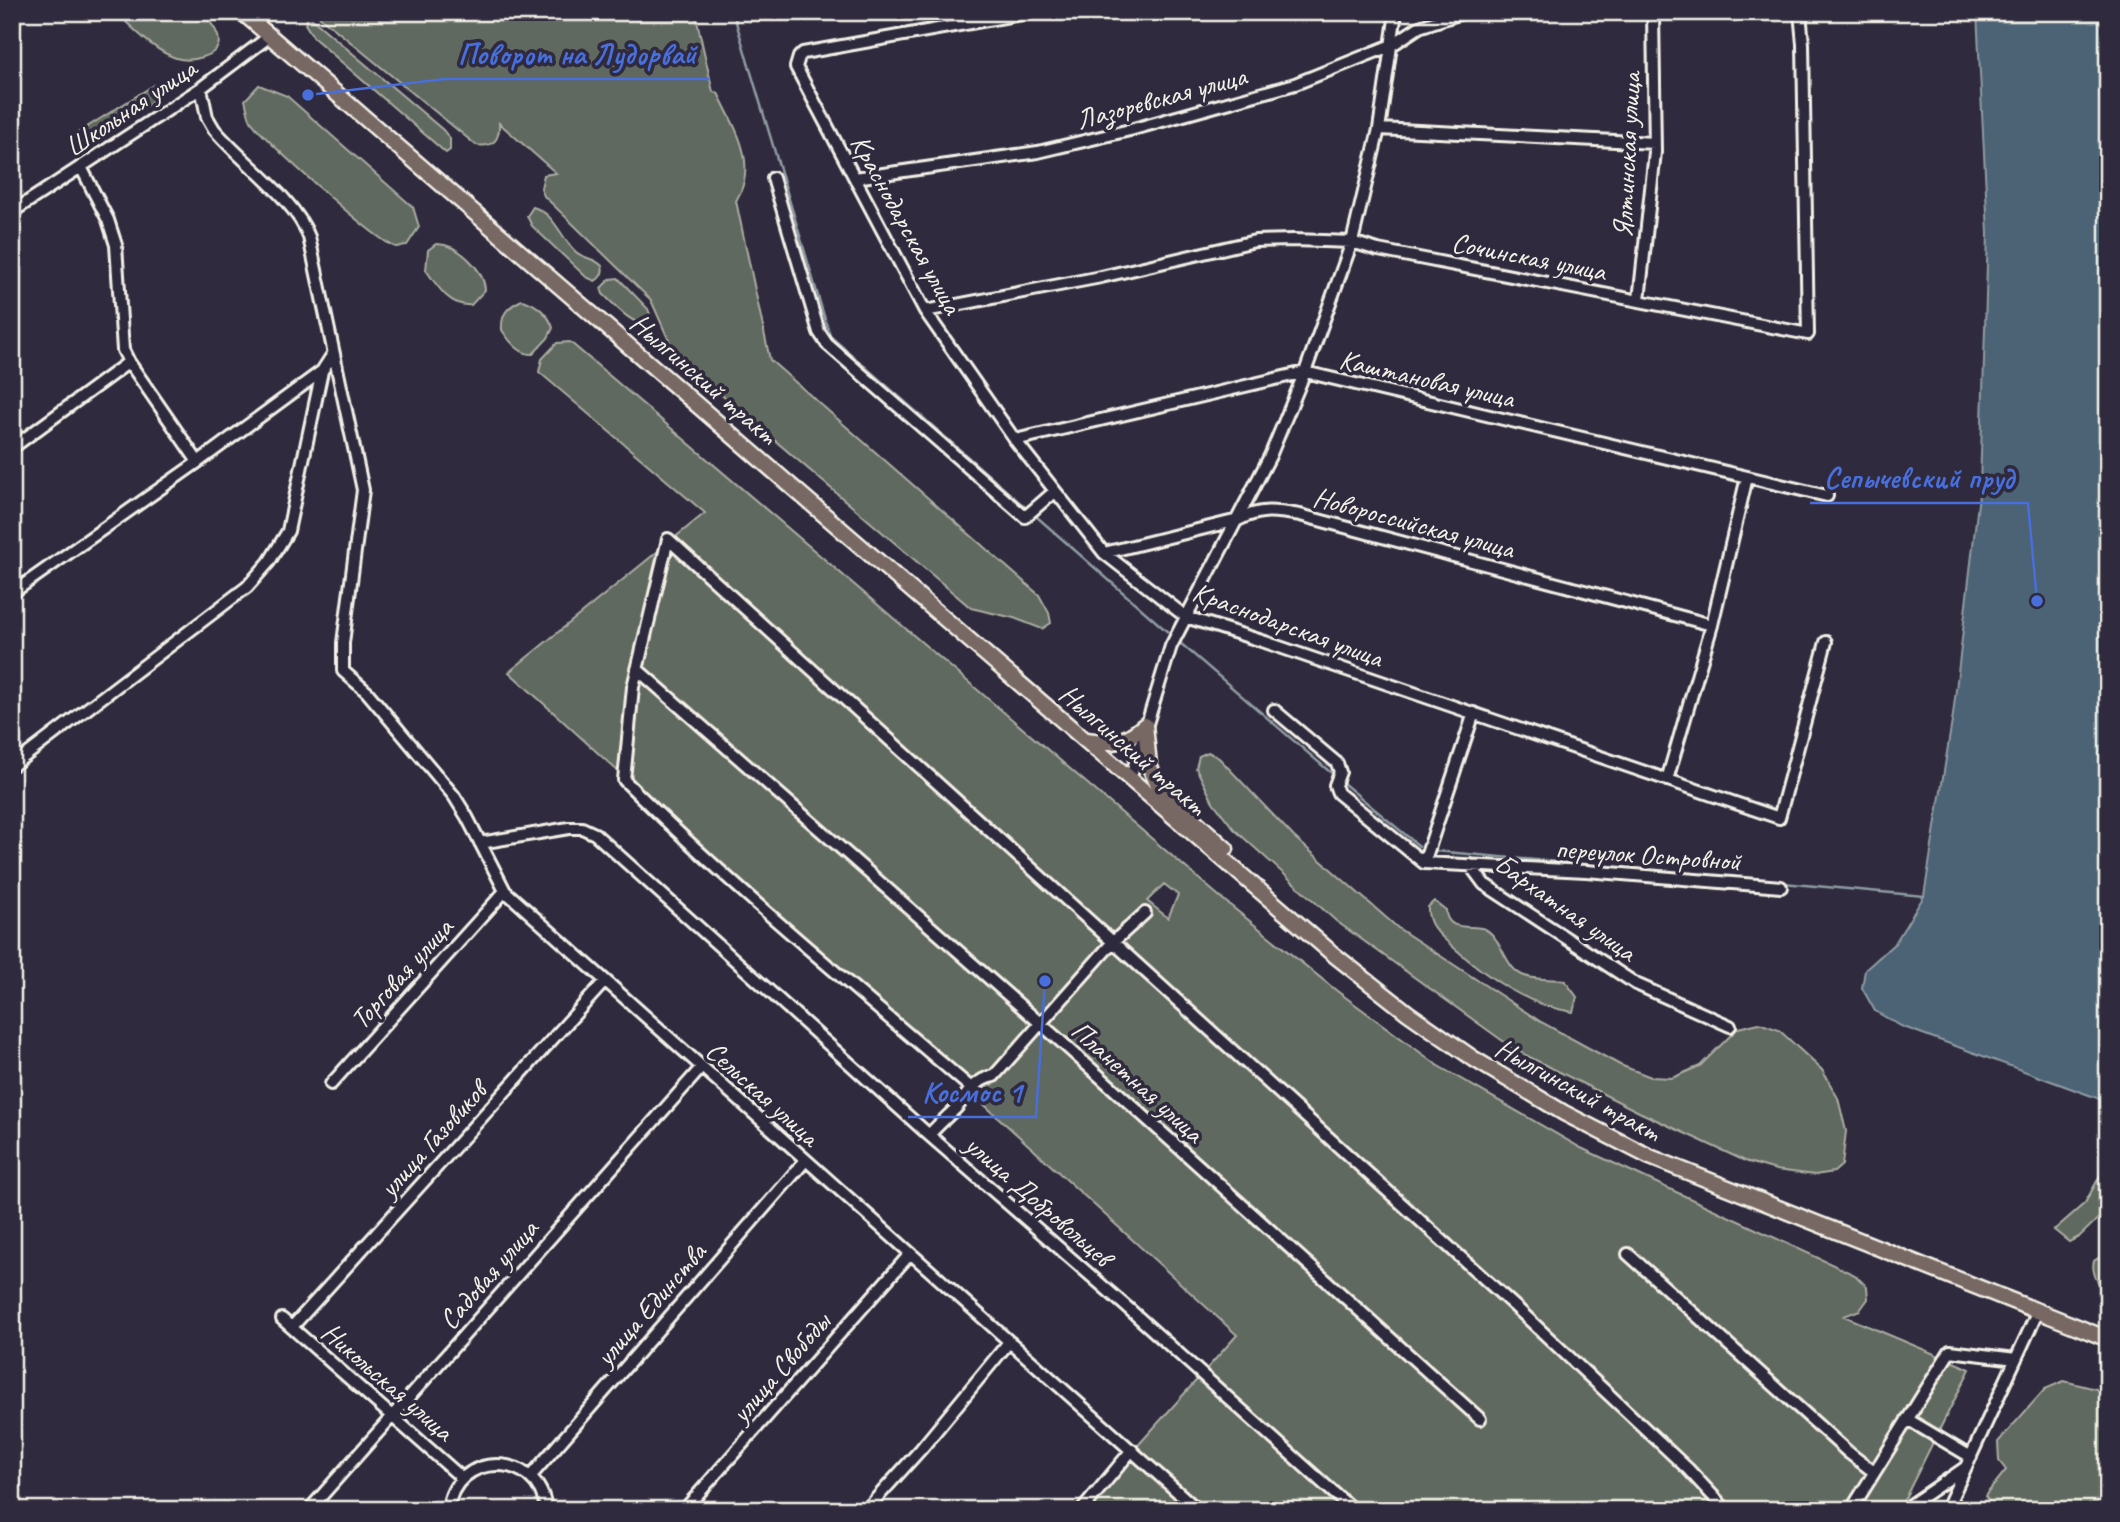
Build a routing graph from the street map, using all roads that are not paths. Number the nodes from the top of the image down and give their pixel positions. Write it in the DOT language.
graph roads {
  1 [pos="242,12"];
  2 [pos="1033,12"];
  3 [pos="1396,12"];
  4 [pos="1465,12"];
  5 [pos="1653,12"];
  6 [pos="1800,12"];
  7 [pos="271,36"];
  8 [pos="1392,44"];
  9 [pos="201,88"];
  10 [pos="1379,129"];
  11 [pos="1655,143"];
  12 [pos="81,167"];
  13 [pos="773,178"];
  14 [pos="855,178"];
  15 [pos="12,212"];
  16 [pos="1352,243"];
  17 [pos="1639,300"];
  18 [pos="925,310"];
  19 [pos="333,354"];
  20 [pos="129,362"];
  21 [pos="322,371"];
  22 [pos="1305,372"];
  23 [pos="1015,440"];
  24 [pos="12,449"];
  25 [pos="198,462"];
  26 [pos="1747,477"];
  27 [pos="1055,491"];
  28 [pos="1827,496"];
  29 [pos="1238,520"];
  30 [pos="1104,553"];
  31 [pos="12,593"];
  32 [pos="1185,617"];
  33 [pos="1712,625"];
  34 [pos="1826,642"];
  35 [pos="637,669"];
  36 [pos="1274,710"];
  37 [pos="1474,713"];
  38 [pos="1145,726"];
  39 [pos="1085,740"];
  40 [pos="12,766"];
  41 [pos="1129,779"];
  42 [pos="1667,780"];
  43 [pos="481,844"];
  44 [pos="1424,863"];
  45 [pos="1470,865"];
  46 [pos="1781,887"];
  47 [pos="505,891"];
  48 [pos="1145,913"];
  49 [pos="1314,938"];
  50 [pos="1112,943"];
  51 [pos="605,981"];
  52 [pos="1042,1025"];
  53 [pos="1731,1026"];
  54 [pos="701,1068"];
  55 [pos="331,1084"];
  56 [pos="971,1088"];
  57 [pos="929,1135"];
  58 [pos="805,1161"];
  59 [pos="910,1254"];
  60 [pos="1628,1254"];
  61 [pos="2038,1311"];
  62 [pos="282,1319"];
  63 [pos="292,1327"];
  64 [pos="2108,1339"];
  65 [pos="1009,1342"];
  66 [pos="2015,1359"];
  67 [pos="393,1416"];
  68 [pos="1480,1419"];
  69 [pos="1907,1419"];
  70 [pos="1132,1450"];
  71 [pos="1968,1462"];
  72 [pos="1874,1472"];
  73 [pos="530,1477"];
  74 [pos="463,1478"];
  75 [pos="309,1510"];
  76 [pos="448,1510"];
  77 [pos="546,1510"];
  78 [pos="684,1510"];
  79 [pos="866,1510"];
  80 [pos="1082,1510"];
  81 [pos="1198,1510"];
  82 [pos="1353,1510"];
  83 [pos="1726,1510"];
  84 [pos="1851,1510"];
  85 [pos="1909,1510"];
  86 [pos="1946,1510"];
  1 -- 7 [label="main road, Нылгинский тракт"];
  2 -- 14 [label="street, Краснодарская улица"];
  3 -- 8 [label="street"];
  4 -- 8 [label="street, Лазоревская улица"];
  5 -- 11 [label="street, Ялтинская улица"];
  6 -- 17 [label="street, Сочинская улица"];
  7 -- 9 [label="street, Школьная улица"];
  7 -- 39 [label="main road, Нылгинский тракт"];
  8 -- 10 [label="street"];
  8 -- 14 [label="street, Лазоревская улица"];
  9 -- 12 [label="street, Школьная улица"];
  9 -- 19 [label="street"];
  10 -- 11 [label="street"];
  10 -- 16 [label="street"];
  11 -- 17 [label="street, Ялтинская улица"];
  12 -- 15 [label="street, Школьная улица"];
  12 -- 20 [label="street"];
  13 -- 27 [label="street"];
  14 -- 18 [label="street, Краснодарская улица"];
  16 -- 17 [label="street, Сочинская улица"];
  16 -- 18 [label="street, Сочинская улица"];
  16 -- 22 [label="street"];
  18 -- 23 [label="street, Краснодарская улица"];
  19 -- 21 [label="street"];
  19 -- 43 [label="street, Сельская улица"];
  20 -- 24 [label="street"];
  20 -- 25 [label="street"];
  21 -- 25 [label="street"];
  21 -- 40 [label="street"];
  22 -- 23 [label="street, Каштановая улица"];
  22 -- 26 [label="street, Каштановая улица"];
  22 -- 29 [label="street"];
  23 -- 27 [label="street, Краснодарская улица"];
  25 -- 31 [label="street"];
  26 -- 28 [label="street, Каштановая улица"];
  26 -- 33 [label="street"];
  27 -- 30 [label="street, Краснодарская улица"];
  29 -- 30 [label="street, Новороссийская улица"];
  29 -- 32 [label="street"];
  29 -- 33 [label="street, Новороссийская улица"];
  30 -- 32 [label="street, Краснодарская улица"];
  32 -- 37 [label="street, Краснодарская улица"];
  32 -- 38 [label="street"];
  33 -- 42 [label="street"];
  34 -- 42 [label="street, Краснодарская улица"];
  35 -- 50 [label="street"];
  35 -- 52 [label="street, Планетная улица"];
  35 -- 56 [label="street"];
  36 -- 44 [label="street"];
  37 -- 42 [label="street, Краснодарская улица"];
  37 -- 44 [label="street"];
  38 -- 39 [label="main road"];
  38 -- 41 [label="street"];
  38 -- 49 [label="main road"];
  39 -- 41 [label="main road, Нылгинский тракт"];
  41 -- 49 [label="main road, Нылгинский тракт"];
  43 -- 47 [label="street, Сельская улица"];
  43 -- 57 [label="street, улица Добровольцев"];
  44 -- 45 [label="street, Бархатная улица"];
  45 -- 46 [label="street, переулок Островной"];
  45 -- 53 [label="street, Бархатная улица"];
  47 -- 51 [label="street, Сельская улица"];
  47 -- 55 [label="street, Торговая улица"];
  48 -- 50 [label="street"];
  49 -- 61 [label="main road, Нылгинский тракт"];
  50 -- 52 [label="street"];
  50 -- 83 [label="street"];
  51 -- 54 [label="street, Сельская улица"];
  51 -- 63 [label="street, улица Газовиков"];
  52 -- 56 [label="street"];
  52 -- 68 [label="street, Планетная улица"];
  54 -- 58 [label="street, Сельская улица"];
  54 -- 67 [label="street, Садовая улица"];
  56 -- 57 [label="street"];
  57 -- 82 [label="street, улица Добровольцев"];
  58 -- 59 [label="street, Сельская улица"];
  58 -- 73 [label="street, улица Единства"];
  59 -- 65 [label="street, Сельская улица"];
  59 -- 78 [label="street, улица Свободы"];
  60 -- 72 [label="street"];
  61 -- 64 [label="main road, Нылгинский тракт"];
  61 -- 66 [label="street"];
  62 -- 63 [label="street, Никольская улица"];
  63 -- 67 [label="street, Никольская улица"];
  65 -- 70 [label="street, Сельская улица"];
  65 -- 79 [label="street"];
  66 -- 69 [label="street"];
  66 -- 71 [label="street"];
  67 -- 74 [label="street, Никольская улица"];
  67 -- 75 [label="street, Садовая улица"];
  69 -- 71 [label="street"];
  69 -- 72 [label="street"];
  70 -- 80 [label="street"];
  70 -- 81 [label="street, Сельская улица"];
  71 -- 85 [label="street"];
  71 -- 86 [label="street"];
  72 -- 84 [label="street"];
  73 -- 74 [label="street"];
  73 -- 77 [label="street"];
  74 -- 76 [label="street"];
}
